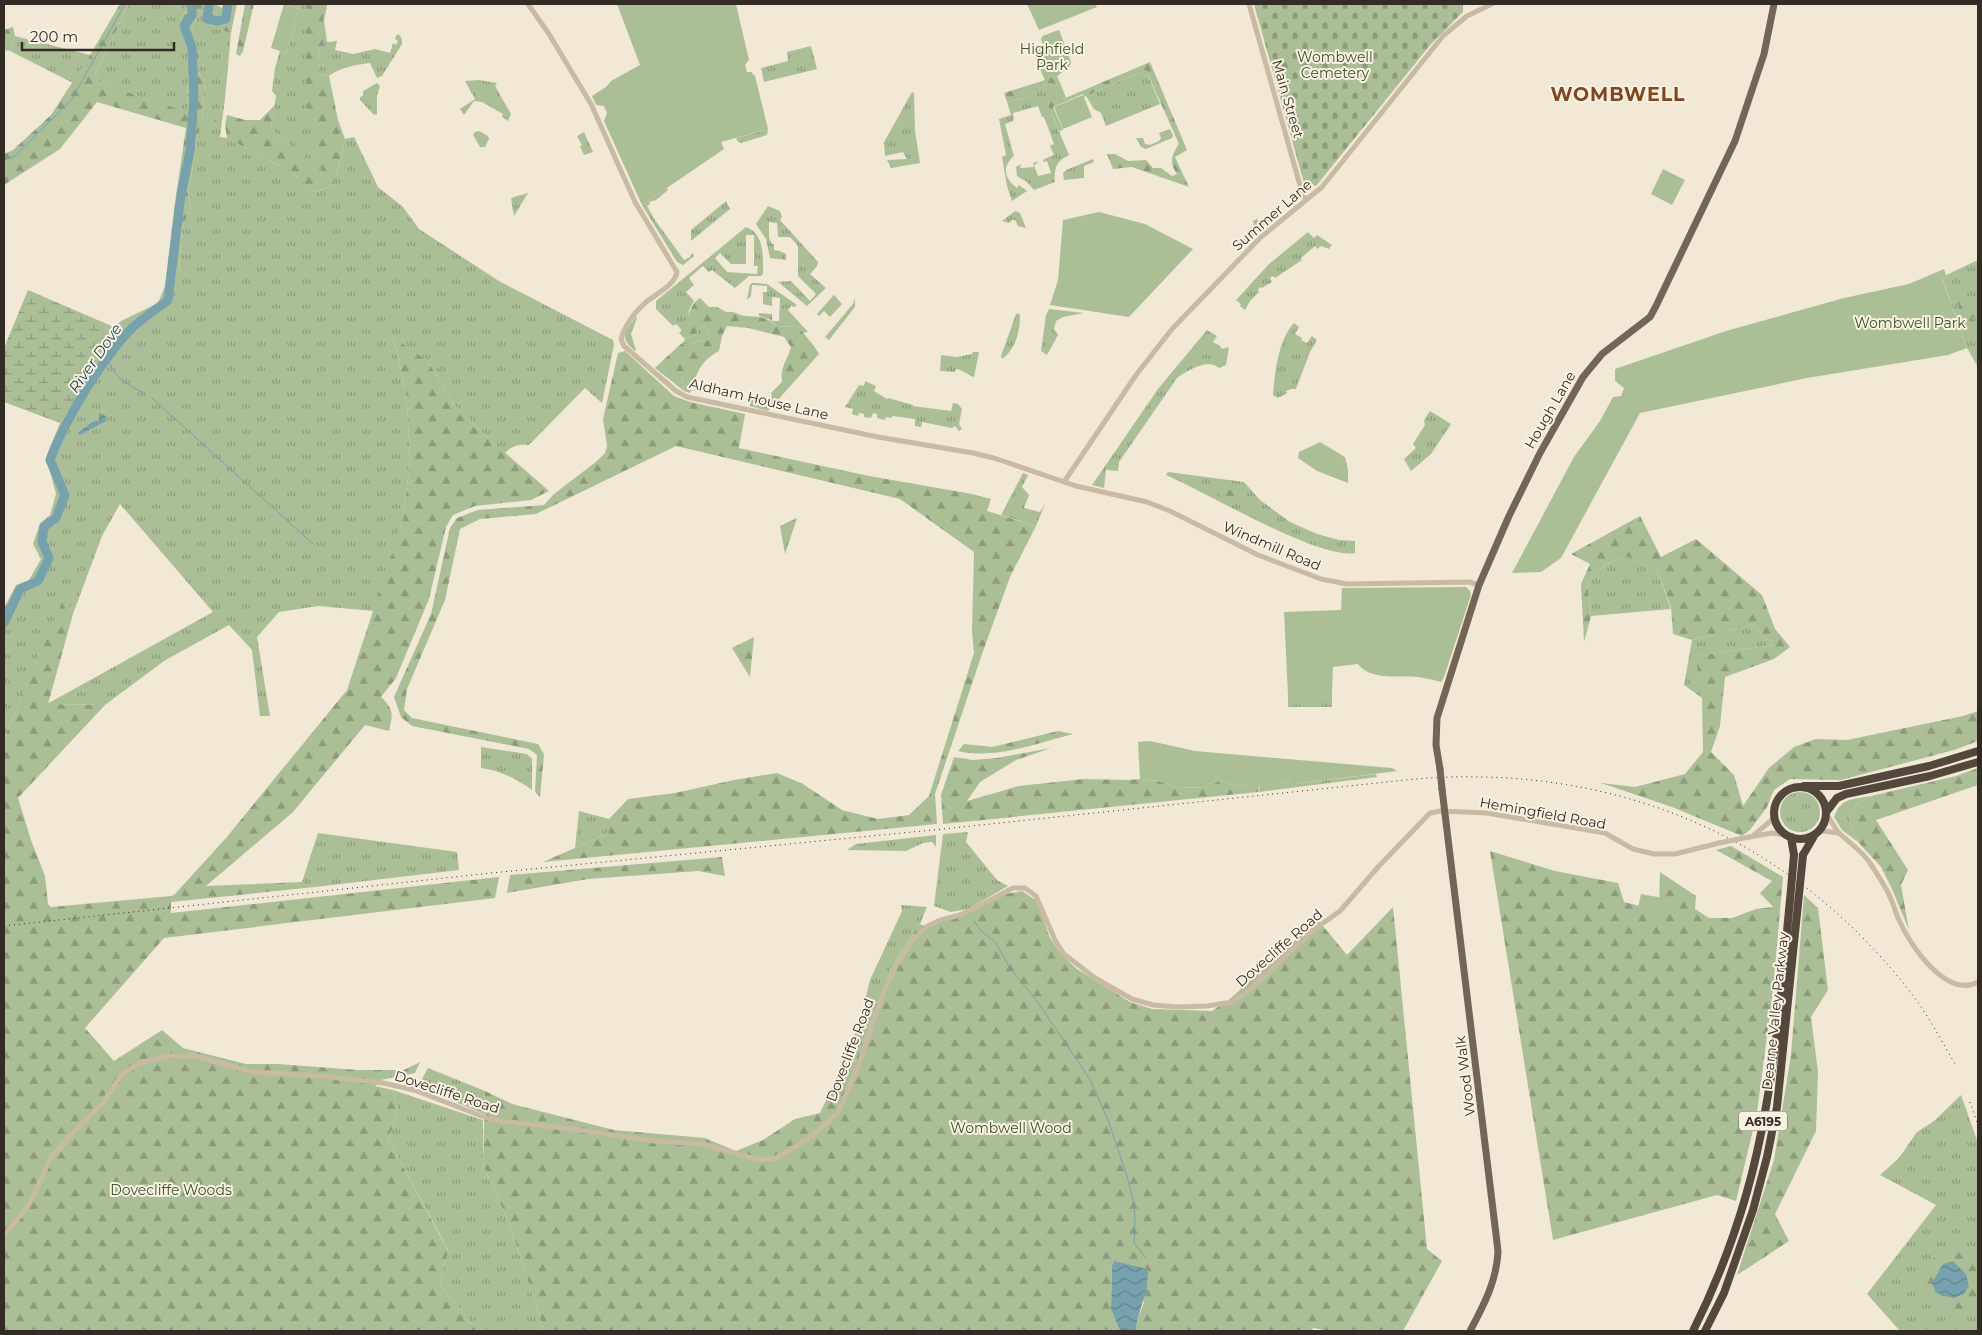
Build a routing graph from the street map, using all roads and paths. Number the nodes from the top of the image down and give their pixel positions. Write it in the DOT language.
graph roads {
  1 [pos="528,4"];
  2 [pos="1249,4"];
  3 [pos="1492,4"];
  4 [pos="1774,4"];
  5 [pos="1306,200"];
  6 [pos="1064,482"];
  7 [pos="1479,585"];
  8 [pos="1978,751"];
  9 [pos="1978,762"];
  10 [pos="1804,786"];
  11 [pos="1445,812"];
  12 [pos="1827,813"];
  13 [pos="1774,818"];
  14 [pos="1838,833"];
  15 [pos="1816,834"];
  16 [pos="1788,836"];
  17 [pos="1750,837"];
  18 [pos="1978,982"];
  19 [pos="4,1236"];
  20 [pos="1470,1331"];
  21 [pos="1693,1331"];
  22 [pos="1705,1331"];
  1 -- 6 [label="street, Aldham House Lane"];
  2 -- 5 [label="street, Main Street"];
  3 -- 5 [label="street, Summer Lane"];
  4 -- 7 [label="main road, Hough Lane"];
  5 -- 6 [label="street, Summer Lane"];
  6 -- 7 [label="street, Windmill Road"];
  7 -- 11 [label="main road, Hough Lane, bridge"];
  8 -- 10 [label="highway"];
  9 -- 12 [label="highway, A6195"];
  10 -- 12 [label="highway"];
  10 -- 13 [label="highway"];
  11 -- 17 [label="street, Hemingfield Road, bridge"];
  11 -- 19 [label="street, Dovecliffe Road"];
  11 -- 20 [label="main road, Wood Walk"];
  12 -- 14 [label="street"];
  12 -- 15 [label="highway, A6195"];
  13 -- 16 [label="highway, A6195"];
  13 -- 17 [label="street, Hemingfield Road"];
  14 -- 15 [label="street"];
  14 -- 18 [label="street"];
  15 -- 16 [label="highway"];
  15 -- 22 [label="highway, Dearne Valley Parkway / A6195, bridge"];
  16 -- 17 [label="street, Hemingfield Road"];
  16 -- 21 [label="highway, Dearne Valley Parkway / A6195, bridge"];
}
